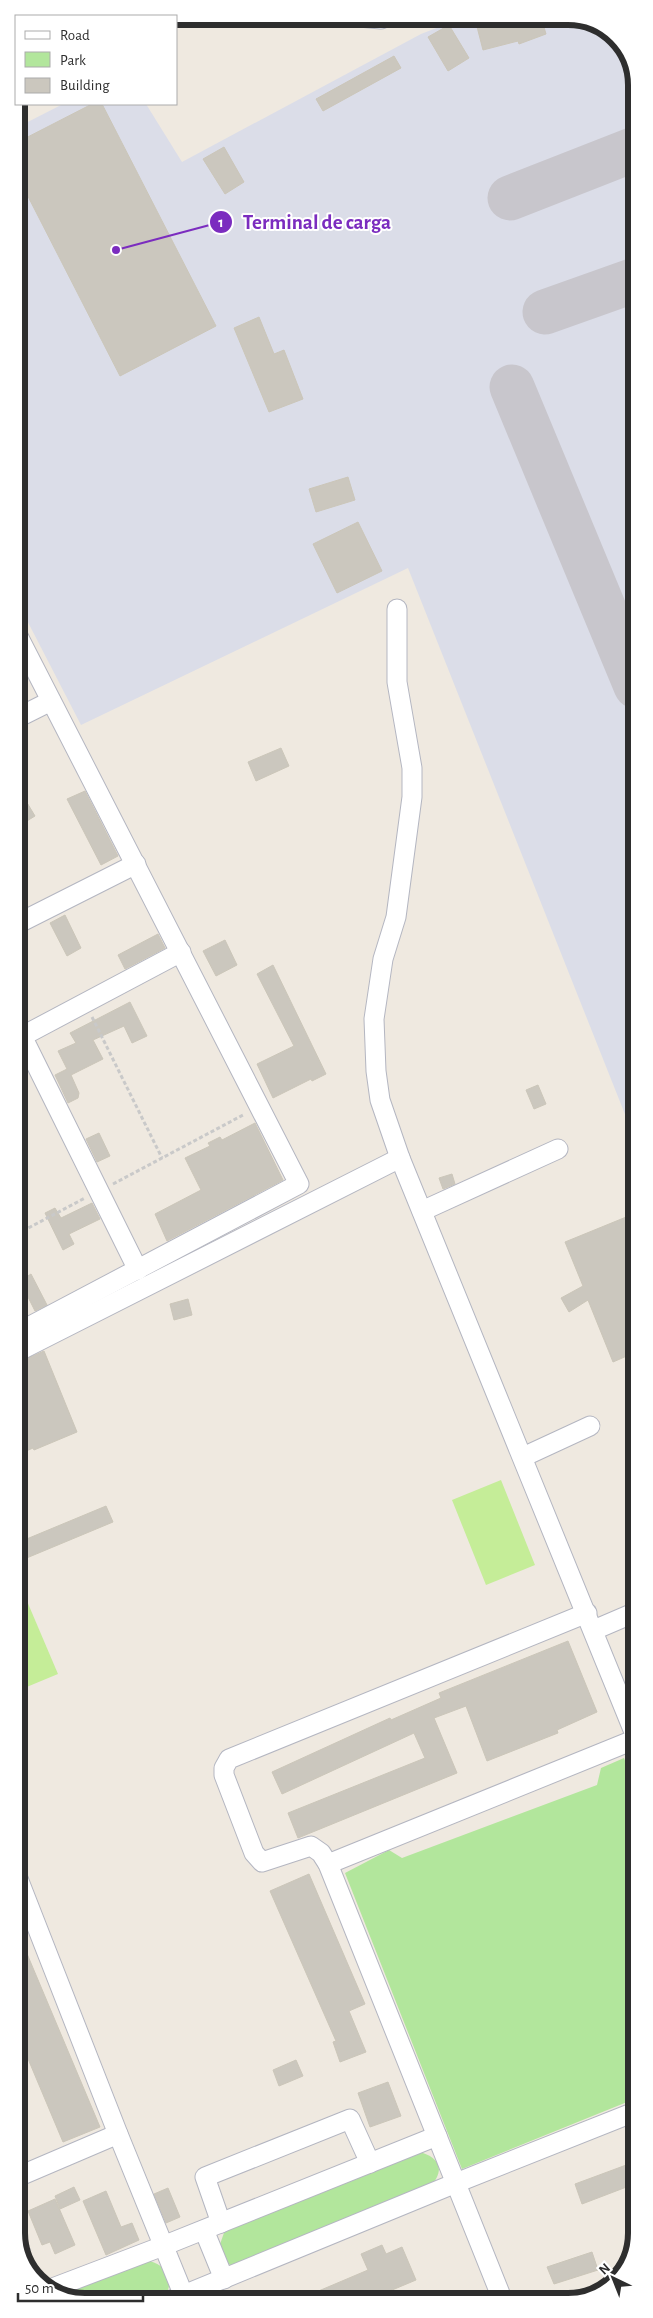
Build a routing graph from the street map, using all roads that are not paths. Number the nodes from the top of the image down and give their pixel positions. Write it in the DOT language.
graph roads {
  1 [pos="397,609"];
  2 [pos="25,650"];
  3 [pos="50,701"];
  4 [pos="25,714"];
  5 [pos="136,864"];
  6 [pos="25,920"];
  7 [pos="181,952"];
  8 [pos="25,1035"];
  9 [pos="25,1048"];
  10 [pos="558,1149"];
  11 [pos="400,1158"];
  12 [pos="422,1211"];
  13 [pos="138,1270"];
  14 [pos="25,1329"];
  15 [pos="25,1348"];
  16 [pos="590,1426"];
  17 [pos="523,1457"];
  18 [pos="628,1614"];
  19 [pos="590,1622"];
  20 [pos="628,1718"];
  21 [pos="628,1741"];
  22 [pos="328,1864"];
  23 [pos="25,1896"];
  24 [pos="628,2115"];
  25 [pos="118,2134"];
  26 [pos="437,2136"];
  27 [pos="370,2163"];
  28 [pos="25,2174"];
  29 [pos="456,2182"];
  30 [pos="221,2223"];
  31 [pos="204,2230"];
  32 [pos="163,2246"];
  33 [pos="224,2279"];
  34 [pos="58,2286"];
  35 [pos="177,2293"];
  36 [pos="192,2293"];
  37 [pos="500,2293"];
  1 -- 11 [label="street"];
  2 -- 3 [label="street"];
  3 -- 4 [label="street"];
  3 -- 5 [label="street"];
  5 -- 6 [label="street"];
  5 -- 7 [label="street"];
  7 -- 8 [label="street"];
  7 -- 13 [label="street"];
  9 -- 13 [label="street"];
  10 -- 12 [label="street"];
  11 -- 12 [label="street"];
  11 -- 15 [label="street"];
  12 -- 17 [label="street"];
  13 -- 14 [label="street"];
  16 -- 17 [label="street"];
  17 -- 19 [label="street"];
  18 -- 19 [label="street"];
  19 -- 20 [label="street"];
  19 -- 22 [label="street"];
  21 -- 22 [label="street"];
  22 -- 26 [label="street"];
  23 -- 25 [label="street"];
  24 -- 29 [label="street"];
  25 -- 28 [label="street"];
  25 -- 32 [label="street"];
  26 -- 27 [label="street"];
  26 -- 29 [label="street"];
  27 -- 30 [label="street"];
  27 -- 30 [label="street"];
  29 -- 33 [label="street"];
  29 -- 37 [label="street"];
  30 -- 31 [label="street"];
  31 -- 32 [label="street"];
  31 -- 33 [label="street"];
  32 -- 34 [label="street"];
  32 -- 35 [label="street"];
  33 -- 36 [label="street"];
}
